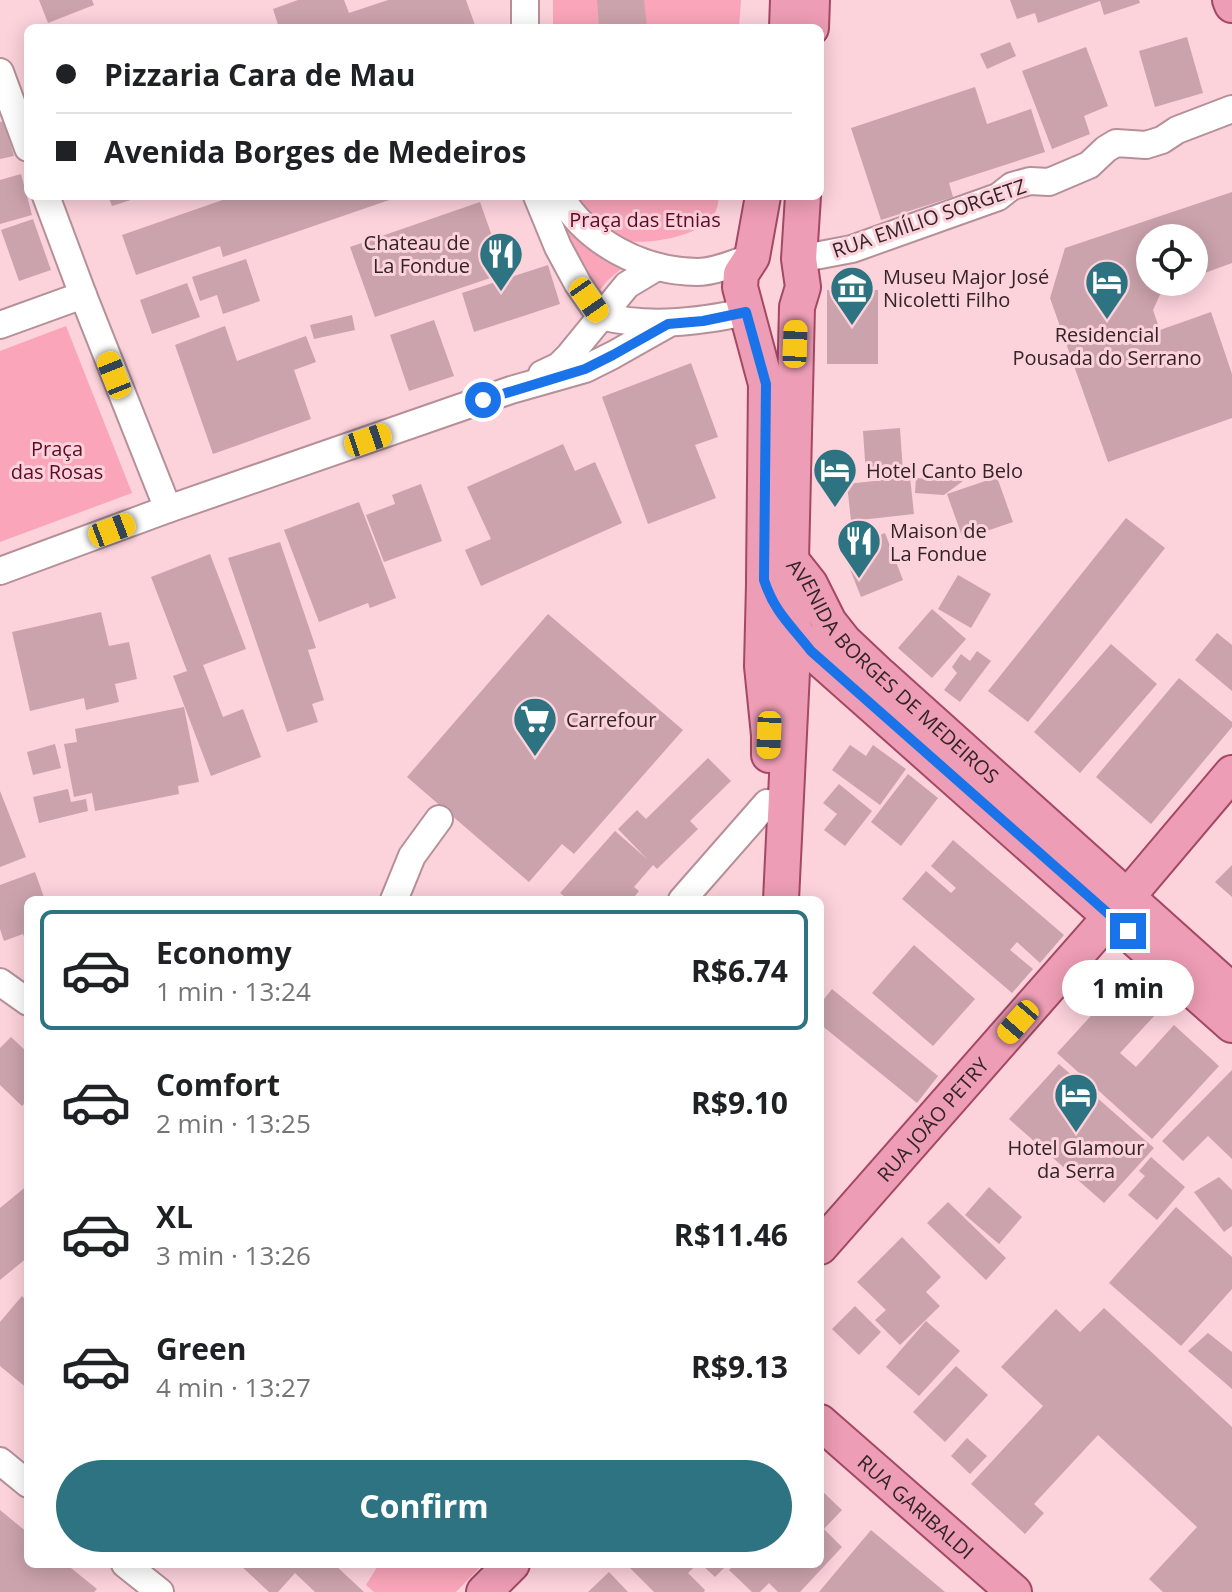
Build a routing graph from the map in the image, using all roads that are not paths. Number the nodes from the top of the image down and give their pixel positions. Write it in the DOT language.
graph roads {
  1 [pos="525,0"];
  2 [pos="788,0"];
  3 [pos="812,0"];
  4 [pos="525,24"];
  5 [pos="787,24"];
  6 [pos="811,24"];
  7 [pos="0,72"];
  8 [pos="1232,109"];
  9 [pos="24,137"];
  10 [pos="47,200"];
  11 [pos="539,200"];
  12 [pos="562,200"];
  13 [pos="762,200"];
  14 [pos="803,200"];
  15 [pos="752,257"];
  16 [pos="799,259"];
  17 [pos="657,267"];
  18 [pos="83,295"];
  19 [pos="797,307"];
  20 [pos="746,312"];
  21 [pos="600,316"];
  22 [pos="668,324"];
  23 [pos="0,325"];
  24 [pos="511,390"];
  25 [pos="168,509"];
  26 [pos="791,560"];
  27 [pos="0,571"];
  28 [pos="764,580"];
  29 [pos="794,630"];
  30 [pos="835,673"];
  31 [pos="790,716"];
  32 [pos="1232,773"];
  33 [pos="767,803"];
  34 [pos="439,819"];
  35 [pos="396,896"];
  36 [pos="686,896"];
  37 [pos="763,896"];
  38 [pos="781,896"];
  39 [pos="1119,906"];
  40 [pos="0,982"];
  41 [pos="1232,991"];
  42 [pos="24,999"];
  43 [pos="1232,1025"];
  44 [pos="824,1242"];
  45 [pos="824,1426"];
  46 [pos="0,1461"];
  47 [pos="24,1481"];
  48 [pos="130,1568"];
  49 [pos="508,1568"];
  50 [pos="533,1568"];
  51 [pos="160,1592"];
  52 [pos="484,1592"];
  53 [pos="511,1592"];
  54 [pos="1014,1592"];
  1 -- 4 [label="street"];
  2 -- 5 [label="main road"];
  3 -- 6 [label="main road"];
  7 -- 9 [label="street"];
  8 -- 16 [label="street, RUA EMÍLIO SORGETZ"];
  10 -- 18 [label="street"];
  11 -- 21 [label="street"];
  12 -- 17 [label="street"];
  13 -- 15 [label="main road, AVENIDA BORGES DE MEDEIROS"];
  14 -- 16 [label="main road, AVENIDA BORGES DE MEDEIROS"];
  15 -- 16 [label="main road"];
  15 -- 17 [label="street"];
  15 -- 20 [label="main road, AVENIDA BORGES DE MEDEIROS"];
  16 -- 19 [label="main road, AVENIDA BORGES DE MEDEIROS"];
  17 -- 21 [label="street"];
  18 -- 23 [label="street"];
  18 -- 25 [label="street"];
  19 -- 20 [label="main road"];
  19 -- 26 [label="main road, AVENIDA BORGES DE MEDEIROS"];
  20 -- 22 [label="street"];
  20 -- 28 [label="main road, AVENIDA BORGES DE MEDEIROS"];
  21 -- 22 [label="street"];
  21 -- 24 [label="street"];
  22 -- 24 [label="street"];
  24 -- 25 [label="street"];
  25 -- 27 [label="street"];
  26 -- 29 [label="main road"];
  26 -- 39 [label="main road, AVENIDA BORGES DE MEDEIROS"];
  28 -- 29 [label="main road, AVENIDA BORGES DE MEDEIROS"];
  28 -- 33 [label="main road"];
  29 -- 30 [label="main road, AVENIDA BORGES DE MEDEIROS"];
  29 -- 31 [label="main road"];
  30 -- 31 [label="main road"];
  30 -- 39 [label="main road, AVENIDA BORGES DE MEDEIROS"];
  31 -- 38 [label="main road"];
  32 -- 39 [label="main road, RUA JOÃO PETRY"];
  33 -- 36 [label="street"];
  33 -- 37 [label="main road"];
  34 -- 35 [label="street"];
  39 -- 41 [label="main road, AVENIDA BORGES DE MEDEIROS"];
  39 -- 43 [label="main road, AVENIDA BORGES DE MEDEIROS"];
  39 -- 44 [label="main road, RUA JOÃO PETRY"];
  40 -- 42 [label="street"];
  45 -- 54 [label="main road, RUA GARIBALDI"];
  46 -- 47 [label="street"];
  48 -- 51 [label="street"];
  49 -- 52 [label="main road"];
  50 -- 53 [label="main road"];
}
